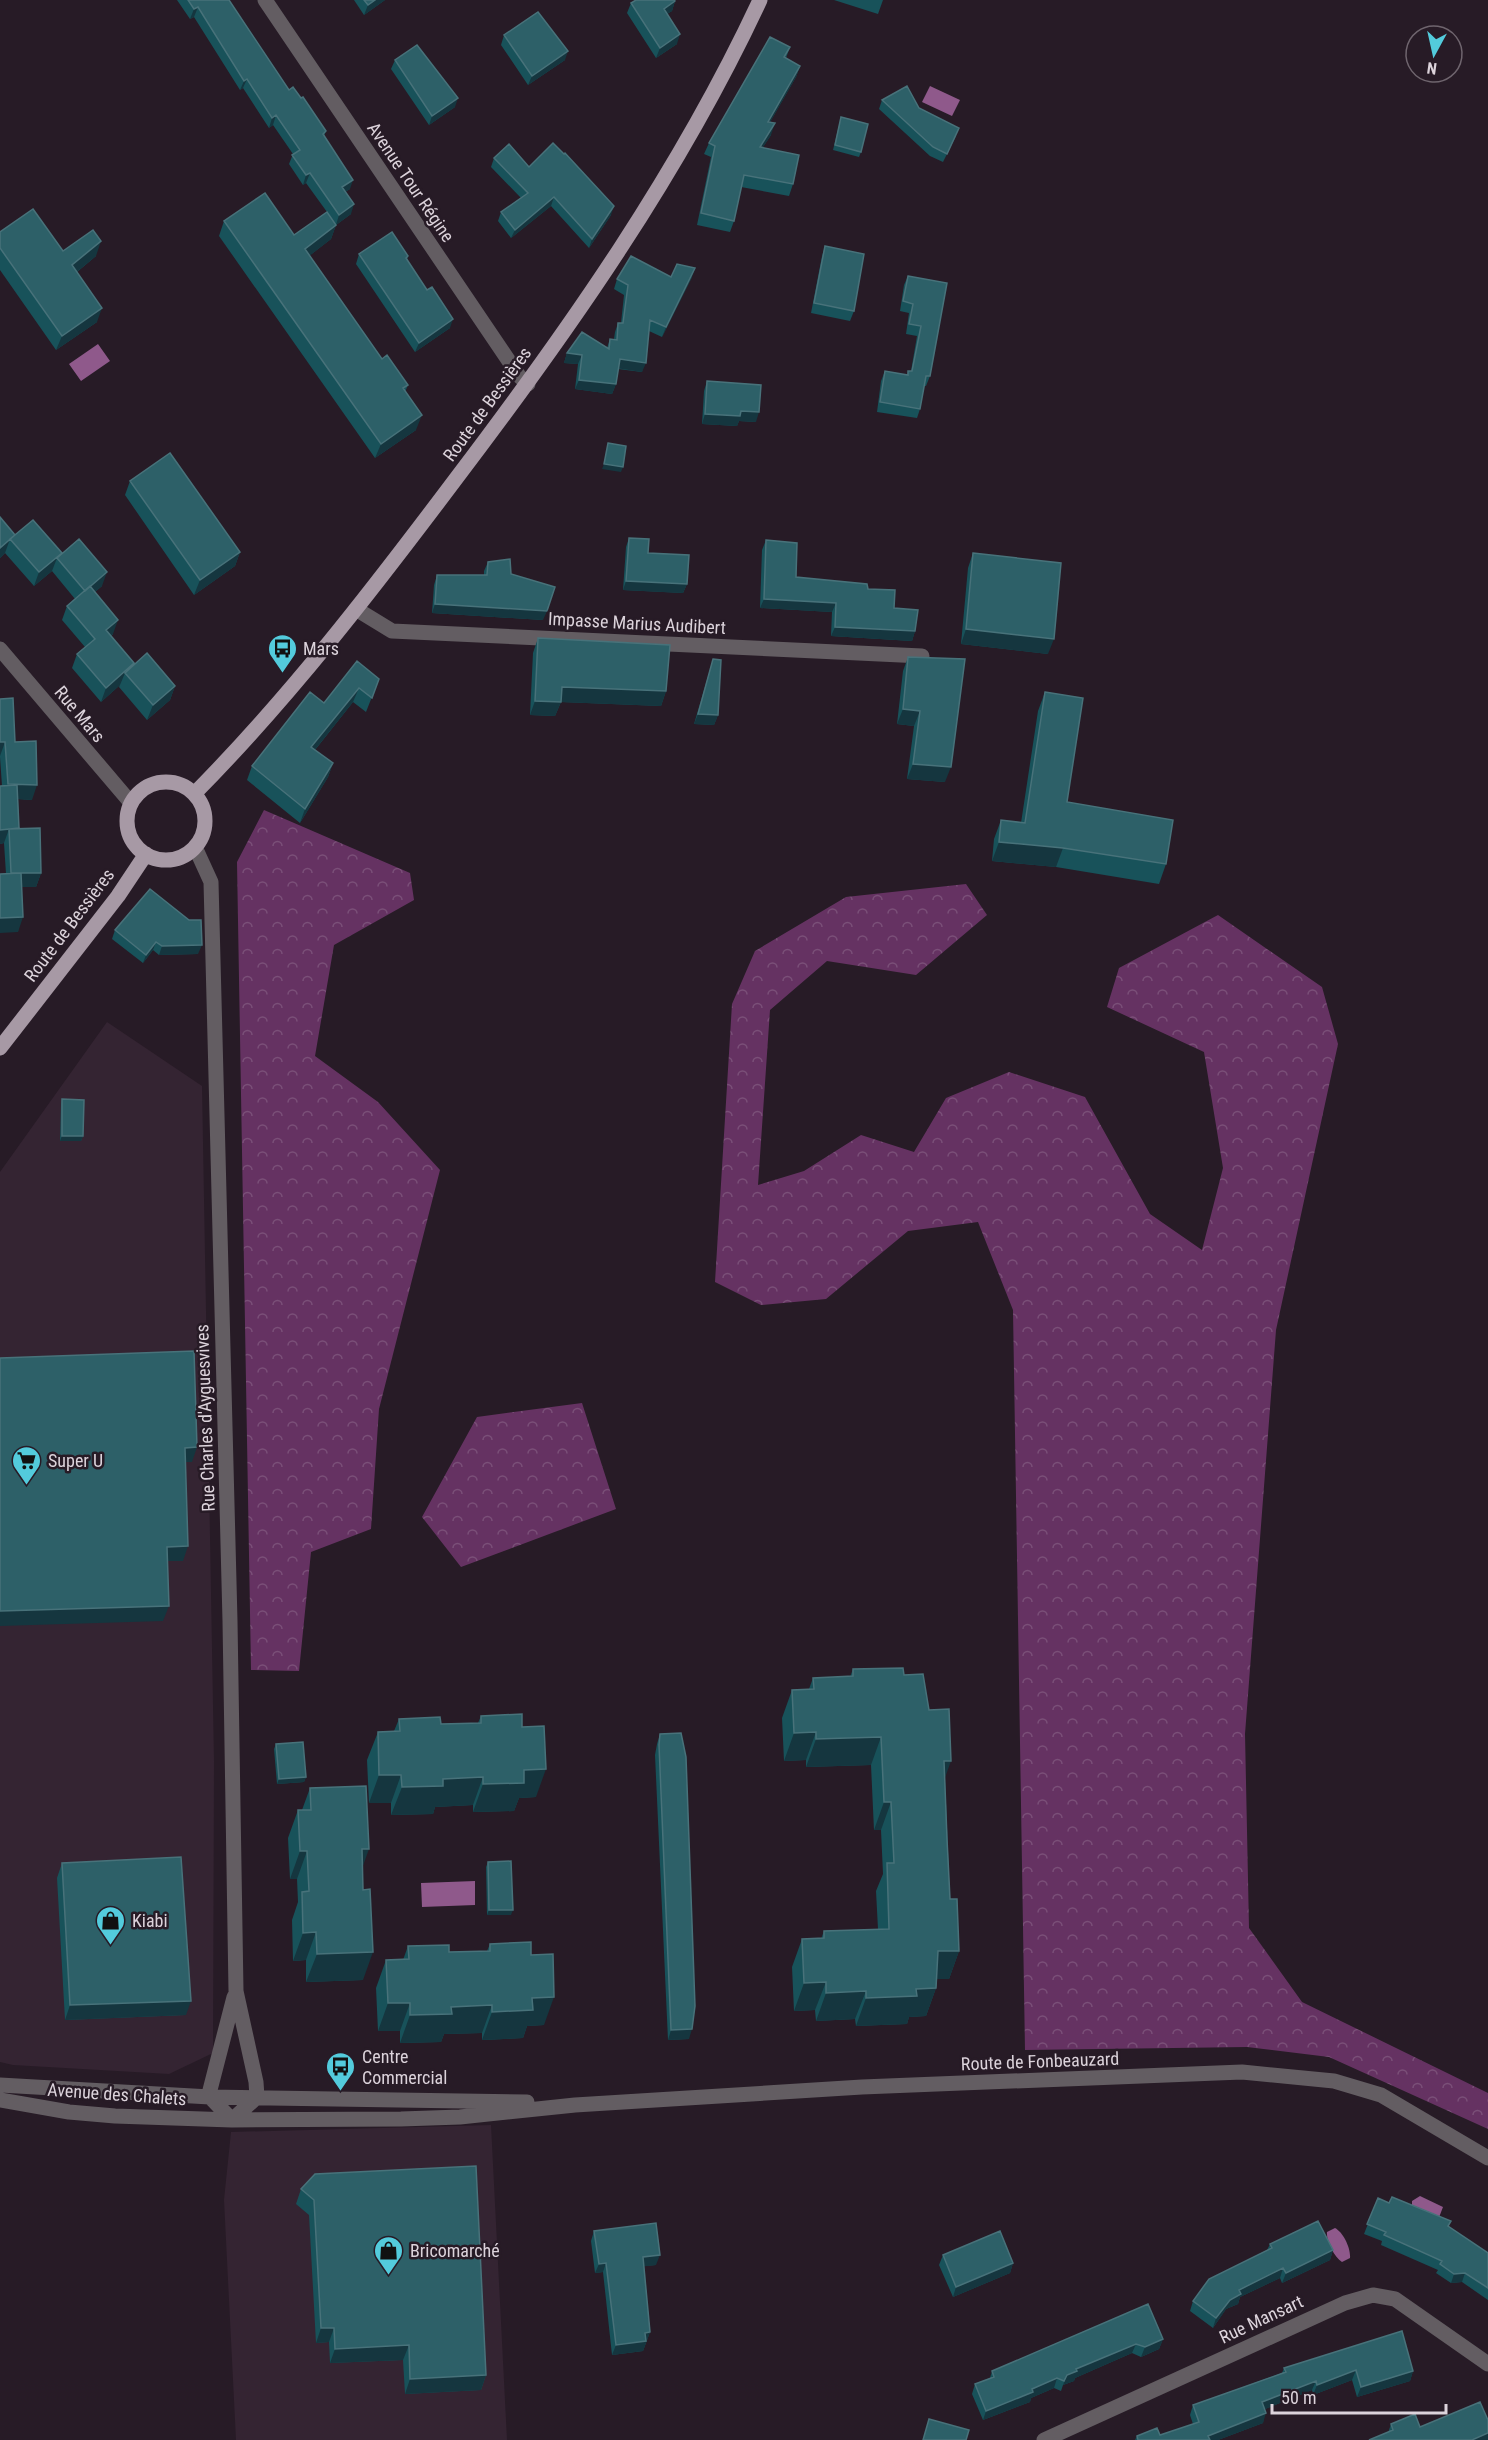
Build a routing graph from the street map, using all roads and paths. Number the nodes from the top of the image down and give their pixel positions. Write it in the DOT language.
graph roads {
  1 [pos="265,0"];
  2 [pos="760,0"];
  3 [pos="528,384"];
  4 [pos="357,609"];
  5 [pos="0,649"];
  6 [pos="922,656"];
  7 [pos="194,794"];
  8 [pos="131,803"];
  9 [pos="195,847"];
  10 [pos="146,854"];
  11 [pos="0,1048"];
  12 [pos="236,1991"];
  13 [pos="0,2085"];
  14 [pos="210,2097"];
  15 [pos="232,2097"];
  16 [pos="257,2097"];
  17 [pos="0,2100"];
  18 [pos="575,2105"];
  19 [pos="232,2120"];
  20 [pos="1488,2158"];
  21 [pos="1488,2364"];
  22 [pos="1044,2440"];
  1 -- 3 [label="street, Avenue Tour Régine"];
  2 -- 3 [label="main road, Route de Bessières"];
  3 -- 4 [label="main road, Route de Bessières"];
  4 -- 6 [label="street, Impasse Marius Audibert"];
  4 -- 7 [label="main road, Route de Bessières"];
  5 -- 8 [label="street, Rue Mars"];
  7 -- 8 [label="main road"];
  7 -- 9 [label="main road"];
  8 -- 10 [label="main road"];
  9 -- 10 [label="main road"];
  9 -- 12 [label="street, Rue Charles d'Ayguesvives"];
  10 -- 11 [label="main road, Route de Bessières"];
  12 -- 14 [label="street, Rue Charles d'Ayguesvives"];
  12 -- 16 [label="street, Rue Charles d'Ayguesvives"];
  13 -- 14 [label="street, Avenue des Chalets"];
  14 -- 15 [label="street, Avenue des Chalets"];
  14 -- 19 [label="street"];
  15 -- 16 [label="street, Route de Fonbeauzard"];
  16 -- 18 [label="street, Route de Fonbeauzard"];
  16 -- 19 [label="street"];
  17 -- 19 [label="street, Avenue des Chalets"];
  18 -- 19 [label="street, Route de Fonbeauzard"];
  18 -- 20 [label="street, Route de Fonbeauzard"];
  21 -- 22 [label="street, Rue Mansart"];
}
